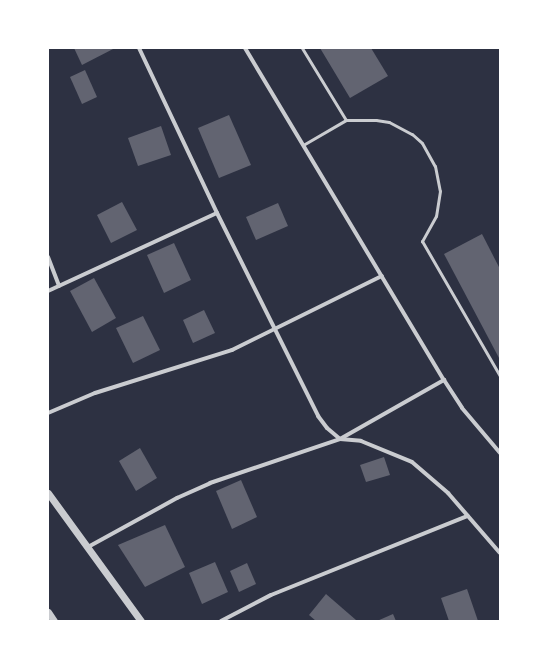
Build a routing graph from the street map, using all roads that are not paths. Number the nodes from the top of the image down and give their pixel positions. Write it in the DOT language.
graph roads {
  1 [pos="139,48"];
  2 [pos="245,48"];
  3 [pos="302,48"];
  4 [pos="346,120"];
  5 [pos="303,145"];
  6 [pos="217,213"];
  7 [pos="48,257"];
  8 [pos="382,276"];
  9 [pos="59,286"];
  10 [pos="48,292"];
  11 [pos="274,329"];
  12 [pos="500,376"];
  13 [pos="444,380"];
  14 [pos="48,413"];
  15 [pos="340,439"];
  16 [pos="500,453"];
  17 [pos="48,493"];
  18 [pos="468,516"];
  19 [pos="88,547"];
  20 [pos="500,553"];
  21 [pos="48,612"];
  22 [pos="54,621"];
  23 [pos="141,621"];
  24 [pos="221,621"];
  1 -- 6 [label="street"];
  2 -- 5 [label="street"];
  3 -- 4 [label="lane"];
  4 -- 5 [label="lane"];
  4 -- 12 [label="lane"];
  5 -- 8 [label="street"];
  6 -- 9 [label="street"];
  6 -- 11 [label="street"];
  7 -- 9 [label="street"];
  8 -- 11 [label="street"];
  8 -- 13 [label="street"];
  9 -- 10 [label="street"];
  11 -- 14 [label="street"];
  11 -- 15 [label="street"];
  13 -- 15 [label="street"];
  13 -- 16 [label="street"];
  15 -- 18 [label="street"];
  15 -- 19 [label="street"];
  17 -- 19 [label="street"];
  18 -- 20 [label="street"];
  18 -- 24 [label="street"];
  19 -- 23 [label="street"];
  21 -- 22 [label="street"];
}
